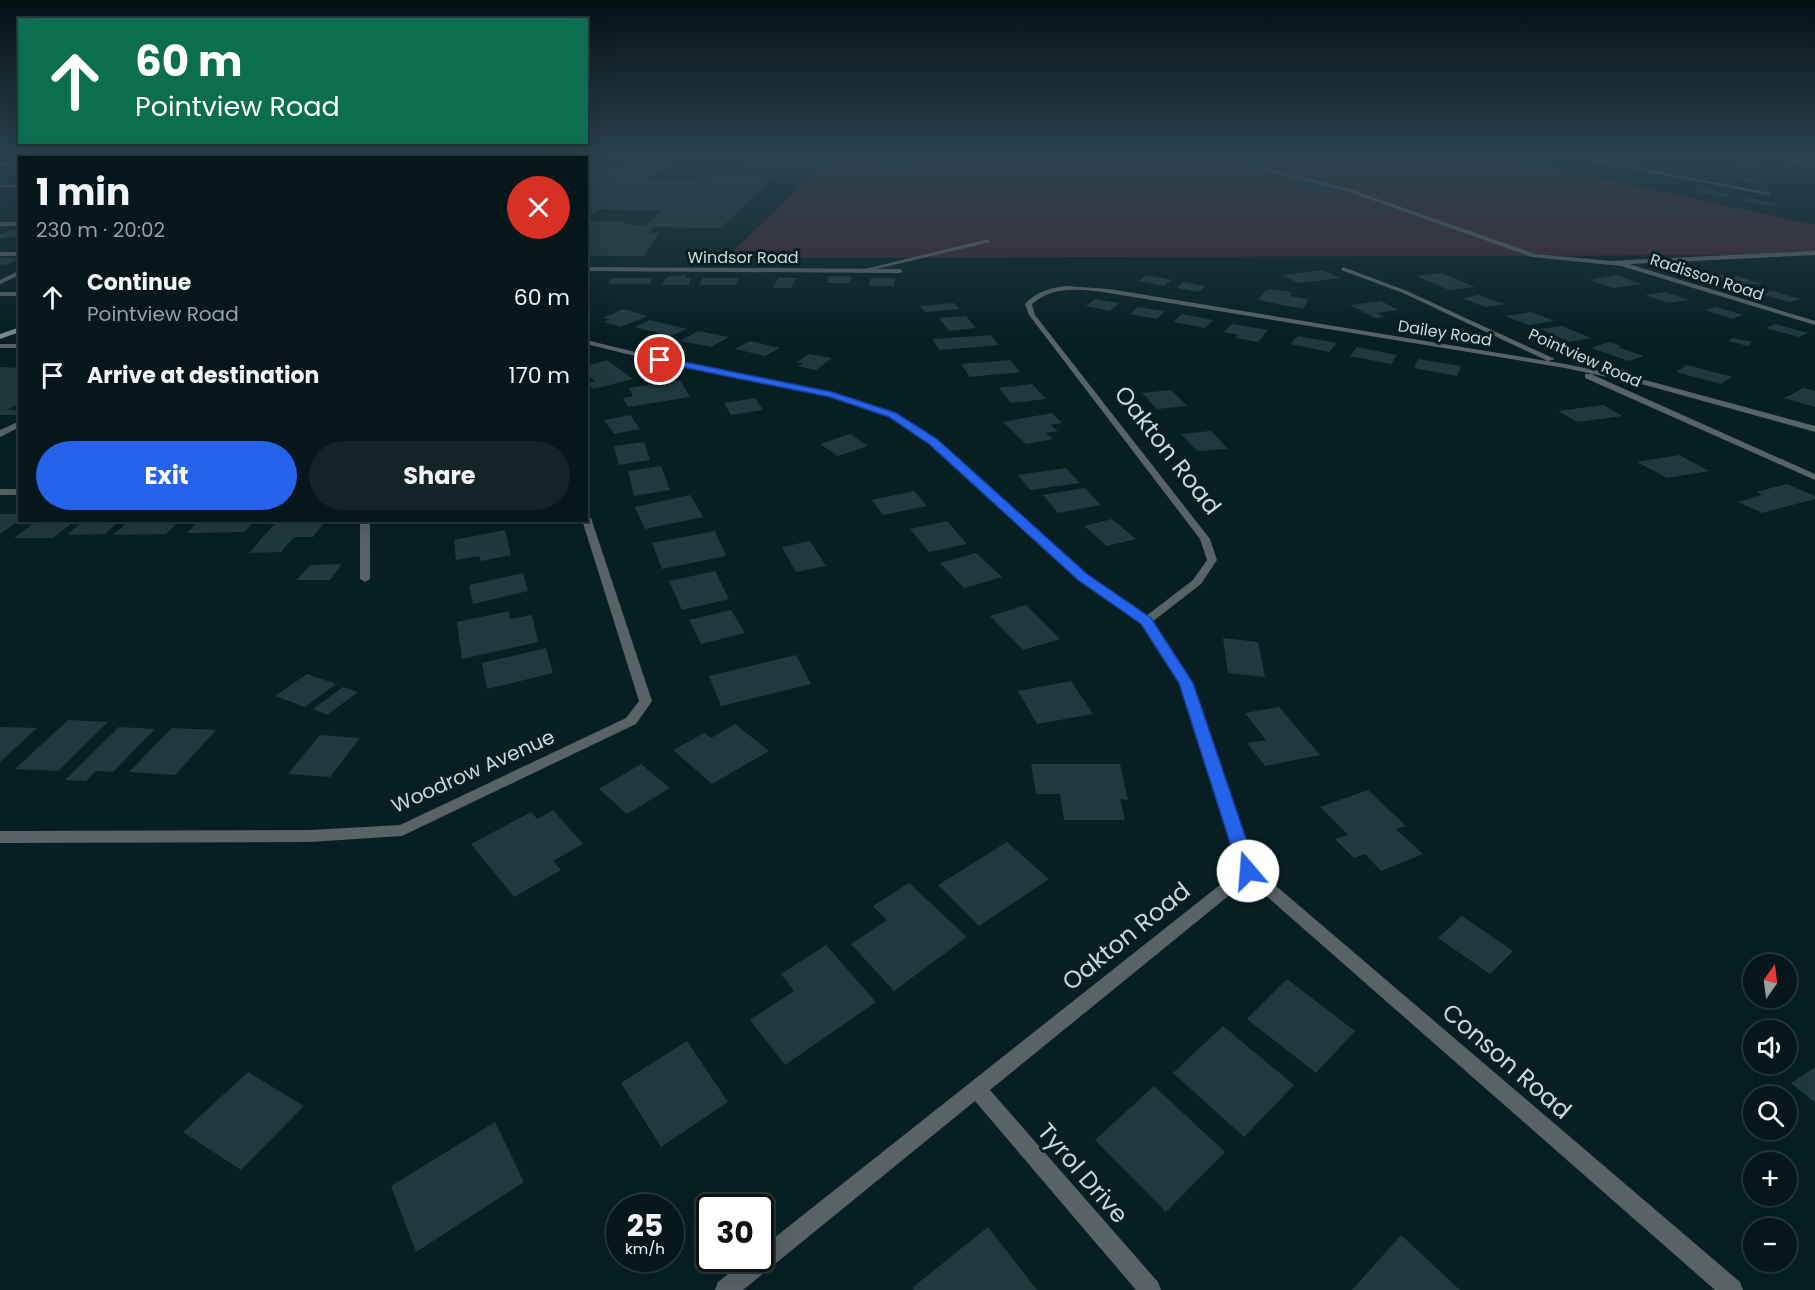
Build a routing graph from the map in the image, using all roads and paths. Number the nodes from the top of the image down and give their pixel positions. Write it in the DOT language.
graph roads {
  1 [pos="1422,216"];
  2 [pos="0,224"];
  3 [pos="18,224"];
  4 [pos="988,241"];
  5 [pos="1815,253"];
  6 [pos="18,254"];
  7 [pos="0,255"];
  8 [pos="1610,263"];
  9 [pos="588,269"];
  10 [pos="1342,269"];
  11 [pos="860,271"];
  12 [pos="900,271"];
  13 [pos="18,273"];
  14 [pos="0,282"];
  15 [pos="1066,288"];
  16 [pos="0,294"];
  17 [pos="18,294"];
  18 [pos="1815,323"];
  19 [pos="18,329"];
  20 [pos="0,337"];
  21 [pos="588,342"];
  22 [pos="0,346"];
  23 [pos="18,346"];
  24 [pos="1566,366"];
  25 [pos="18,424"];
  26 [pos="1815,429"];
  27 [pos="0,434"];
  28 [pos="1815,477"];
  29 [pos="0,492"];
  30 [pos="18,492"];
  31 [pos="365,522"];
  32 [pos="587,522"];
  33 [pos="365,579"];
  34 [pos="1146,621"];
  35 [pos="0,837"];
  36 [pos="1248,871"];
  37 [pos="977,1089"];
  38 [pos="726,1290"];
  39 [pos="1150,1290"];
  40 [pos="1732,1290"];
  1 -- 8 [label="street, Radisson Road"];
  2 -- 3 [label="street"];
  4 -- 11 [label="street"];
  5 -- 8 [label="street"];
  6 -- 7 [label="street"];
  8 -- 18 [label="street, Radisson Road"];
  9 -- 11 [label="street, Windsor Road"];
  10 -- 24 [label="street, Pointview Road"];
  11 -- 12 [label="street, Windsor Road"];
  13 -- 14 [label="street"];
  15 -- 24 [label="street, Dailey Road"];
  15 -- 34 [label="street, Oakton Road"];
  16 -- 17 [label="street"];
  19 -- 20 [label="main road"];
  21 -- 34 [label="street"];
  22 -- 23 [label="street"];
  24 -- 26 [label="street, Dailey Road"];
  24 -- 28 [label="street, Pointview Road"];
  25 -- 27 [label="street"];
  29 -- 30 [label="street"];
  31 -- 33 [label="street"];
  32 -- 35 [label="street, Woodrow Avenue"];
  34 -- 36 [label="street"];
  36 -- 37 [label="street, Oakton Road"];
  36 -- 40 [label="street, Conson Road"];
  37 -- 38 [label="street, Oakton Road"];
  37 -- 39 [label="street, Tyrol Drive"];
}
